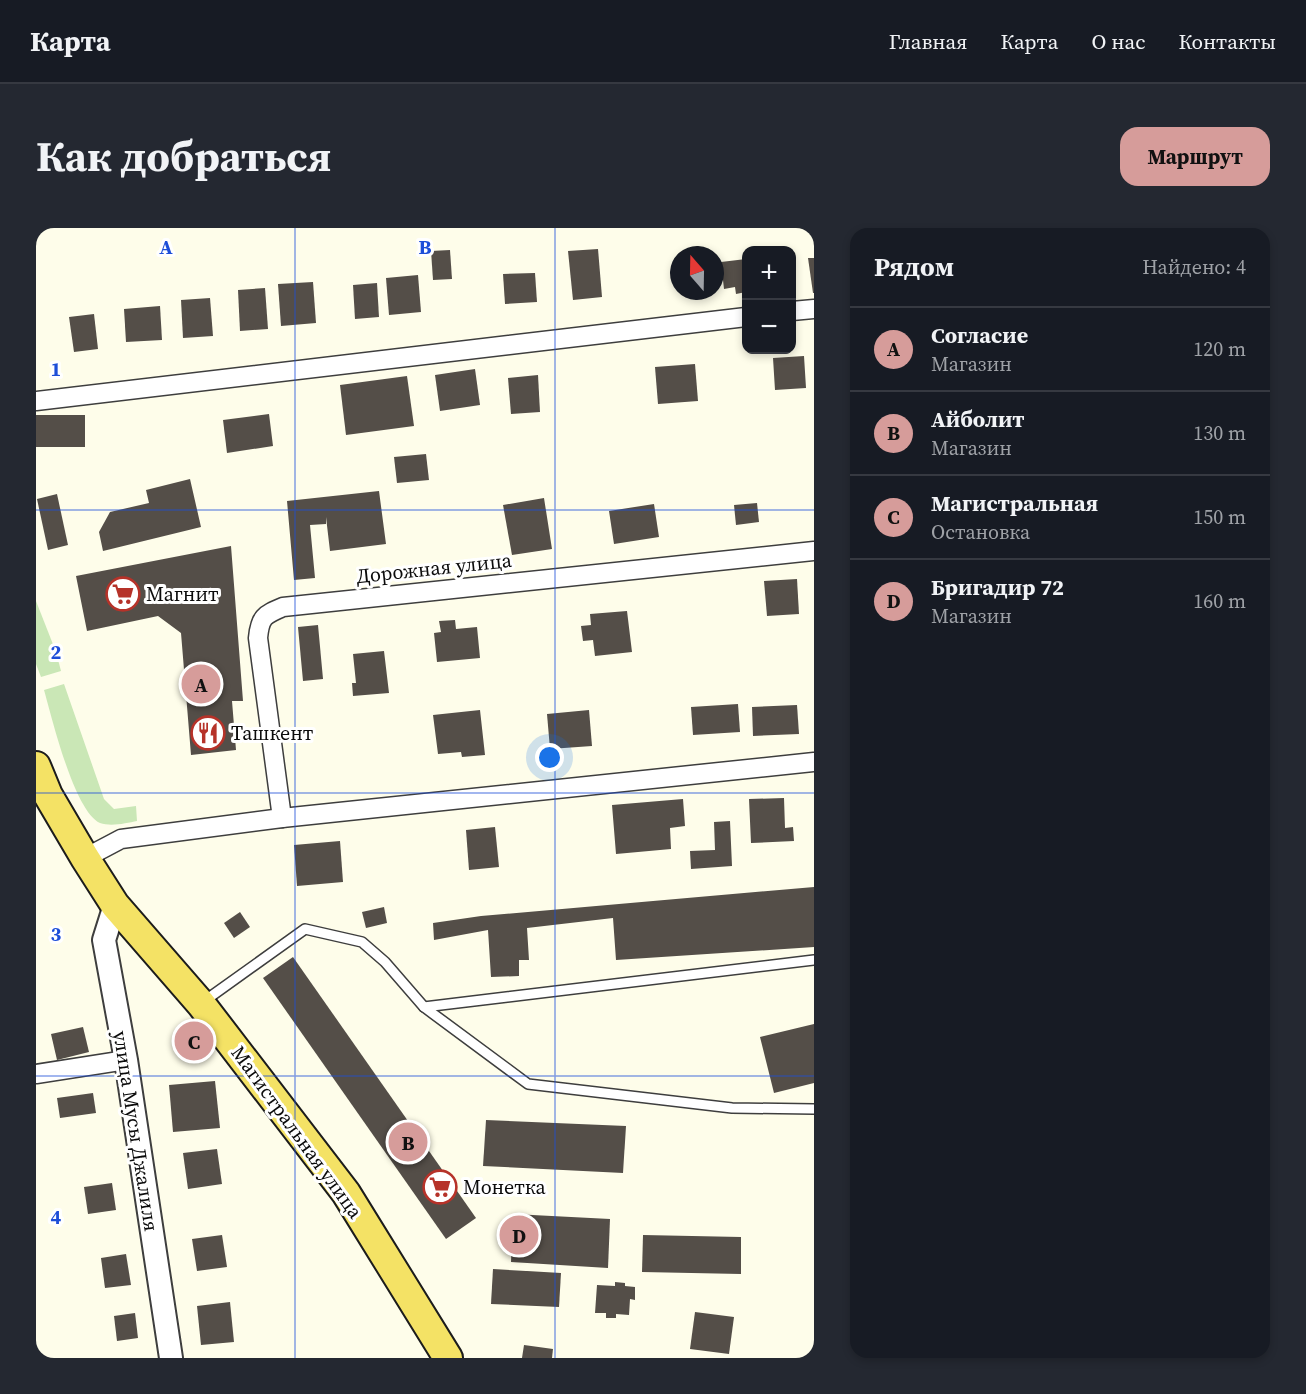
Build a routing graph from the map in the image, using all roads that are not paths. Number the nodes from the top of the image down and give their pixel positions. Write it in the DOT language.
graph roads {
  1 [pos="814,309"];
  2 [pos="796,311"];
  3 [pos="742,318"];
  4 [pos="36,401"];
  5 [pos="814,551"];
  6 [pos="814,762"];
  7 [pos="36,766"];
  8 [pos="42,795"];
  9 [pos="282,818"];
  10 [pos="85,858"];
  11 [pos="115,905"];
  12 [pos="814,960"];
  13 [pos="201,1004"];
  14 [pos="423,1007"];
  15 [pos="126,1060"];
  16 [pos="36,1074"];
  17 [pos="814,1110"];
  18 [pos="171,1358"];
  19 [pos="448,1358"];
  1 -- 2 [label="street"];
  3 -- 4 [label="street"];
  5 -- 9 [label="street, Дорожная улица"];
  6 -- 9 [label="street"];
  7 -- 8 [label="main road, Магистральная улица"];
  8 -- 10 [label="main road, Магистральная улица"];
  9 -- 10 [label="street"];
  10 -- 11 [label="main road, Магистральная улица"];
  11 -- 13 [label="main road, Магистральная улица"];
  11 -- 15 [label="street, улица Мусы Джалиля"];
  12 -- 14 [label="lane"];
  13 -- 14 [label="lane"];
  13 -- 19 [label="main road, Магистральная улица"];
  14 -- 17 [label="lane"];
  15 -- 16 [label="street"];
  15 -- 18 [label="street, улица Мусы Джалиля"];
}
